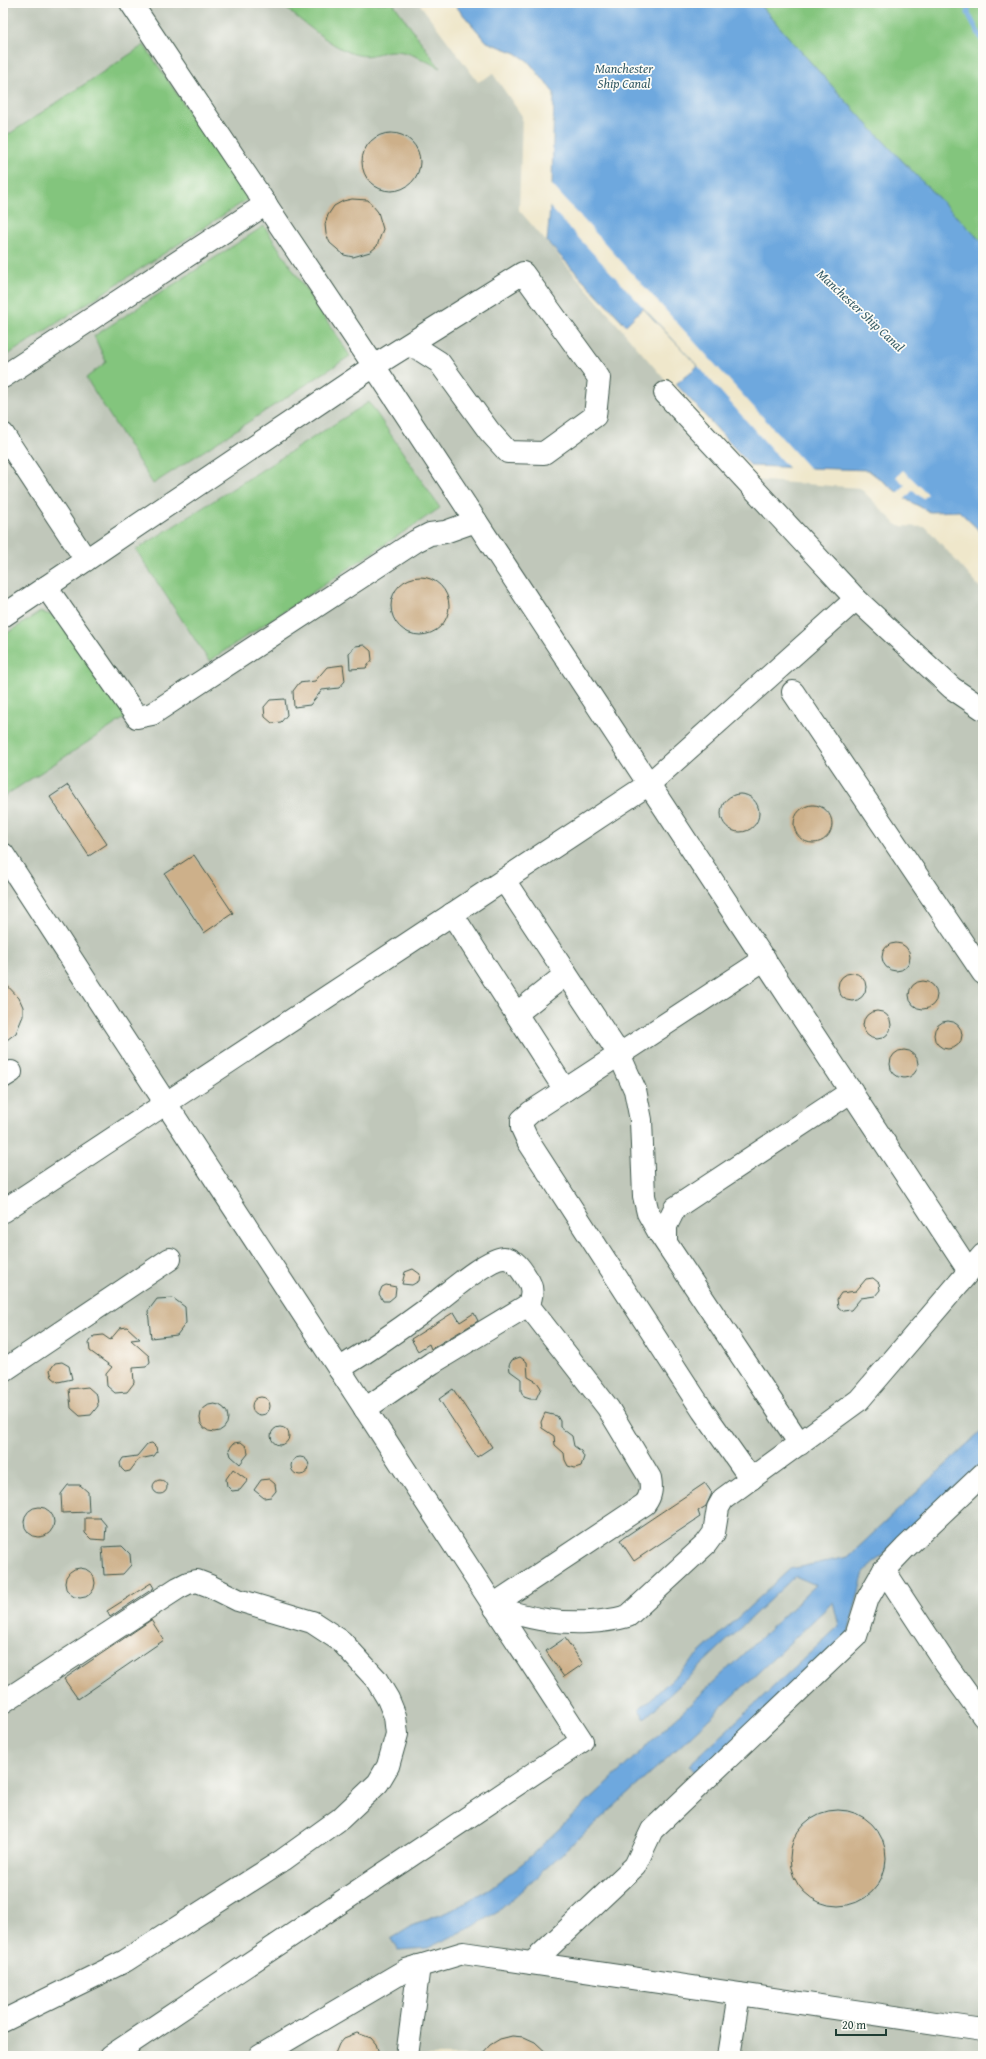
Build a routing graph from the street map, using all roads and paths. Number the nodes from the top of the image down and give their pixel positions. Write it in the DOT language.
graph roads {
  1 [pos="130,3"];
  2 [pos="266,204"];
  3 [pos="407,346"];
  4 [pos="374,366"];
  5 [pos="3,377"];
  6 [pos="665,393"];
  7 [pos="3,434"];
  8 [pos="476,521"];
  9 [pos="86,560"];
  10 [pos="46,587"];
  11 [pos="856,599"];
  12 [pos="3,616"];
  13 [pos="792,692"];
  14 [pos="983,709"];
  15 [pos="649,784"];
  16 [pos="3,854"];
  17 [pos="504,880"];
  18 [pos="452,914"];
  19 [pos="765,959"];
  20 [pos="983,973"];
  21 [pos="566,974"];
  22 [pos="516,1014"];
  23 [pos="620,1054"];
  24 [pos="565,1090"];
  25 [pos="852,1091"];
  26 [pos="166,1104"];
  27 [pos="3,1211"];
  28 [pos="666,1242"];
  29 [pos="983,1254"];
  30 [pos="170,1259"];
  31 [pos="969,1271"];
  32 [pos="528,1305"];
  33 [pos="339,1369"];
  34 [pos="3,1371"];
  35 [pos="365,1409"];
  36 [pos="800,1444"];
  37 [pos="983,1474"];
  38 [pos="751,1479"];
  39 [pos="884,1570"];
  40 [pos="494,1606"];
  41 [pos="3,1702"];
  42 [pos="983,1716"];
  43 [pos="532,1963"];
  44 [pos="419,1966"];
  45 [pos="739,1994"];
  46 [pos="3,2021"];
  47 [pos="983,2030"];
  48 [pos="111,2056"];
  49 [pos="260,2056"];
  50 [pos="407,2056"];
  51 [pos="729,2056"];
  1 -- 2 [label="lane"];
  2 -- 4 [label="lane"];
  2 -- 5 [label="lane"];
  3 -- 3 [label="lane"];
  3 -- 4 [label="lane"];
  4 -- 8 [label="lane"];
  4 -- 9 [label="lane"];
  6 -- 11 [label="lane"];
  7 -- 9 [label="lane"];
  8 -- 10 [label="lane"];
  8 -- 15 [label="lane"];
  9 -- 10 [label="lane"];
  10 -- 12 [label="lane"];
  11 -- 14 [label="lane"];
  11 -- 15 [label="lane"];
  13 -- 20 [label="lane"];
  15 -- 17 [label="lane"];
  15 -- 19 [label="lane"];
  16 -- 26 [label="lane"];
  17 -- 18 [label="lane"];
  17 -- 21 [label="lane"];
  18 -- 22 [label="lane"];
  18 -- 26 [label="lane"];
  19 -- 23 [label="lane"];
  19 -- 25 [label="lane"];
  21 -- 22 [label="lane"];
  21 -- 23 [label="lane"];
  22 -- 24 [label="lane"];
  23 -- 24 [label="lane"];
  23 -- 28 [label="lane"];
  24 -- 38 [label="lane"];
  25 -- 28 [label="lane"];
  25 -- 31 [label="lane"];
  26 -- 27 [label="lane"];
  26 -- 33 [label="lane"];
  28 -- 36 [label="lane"];
  29 -- 31 [label="lane"];
  30 -- 34 [label="lane"];
  31 -- 36 [label="lane"];
  32 -- 33 [label="lane"];
  32 -- 35 [label="lane"];
  32 -- 40 [label="lane"];
  33 -- 35 [label="lane"];
  35 -- 40 [label="lane"];
  36 -- 38 [label="lane"];
  37 -- 39 [label="lane"];
  38 -- 40 [label="lane"];
  39 -- 42 [label="lane"];
  39 -- 43 [label="lane"];
  40 -- 48 [label="lane"];
  41 -- 46 [label="lane"];
  43 -- 44 [label="lane"];
  43 -- 45 [label="lane"];
  44 -- 49 [label="lane"];
  44 -- 50 [label="lane"];
  45 -- 47 [label="lane"];
  45 -- 51 [label="lane"];
}
